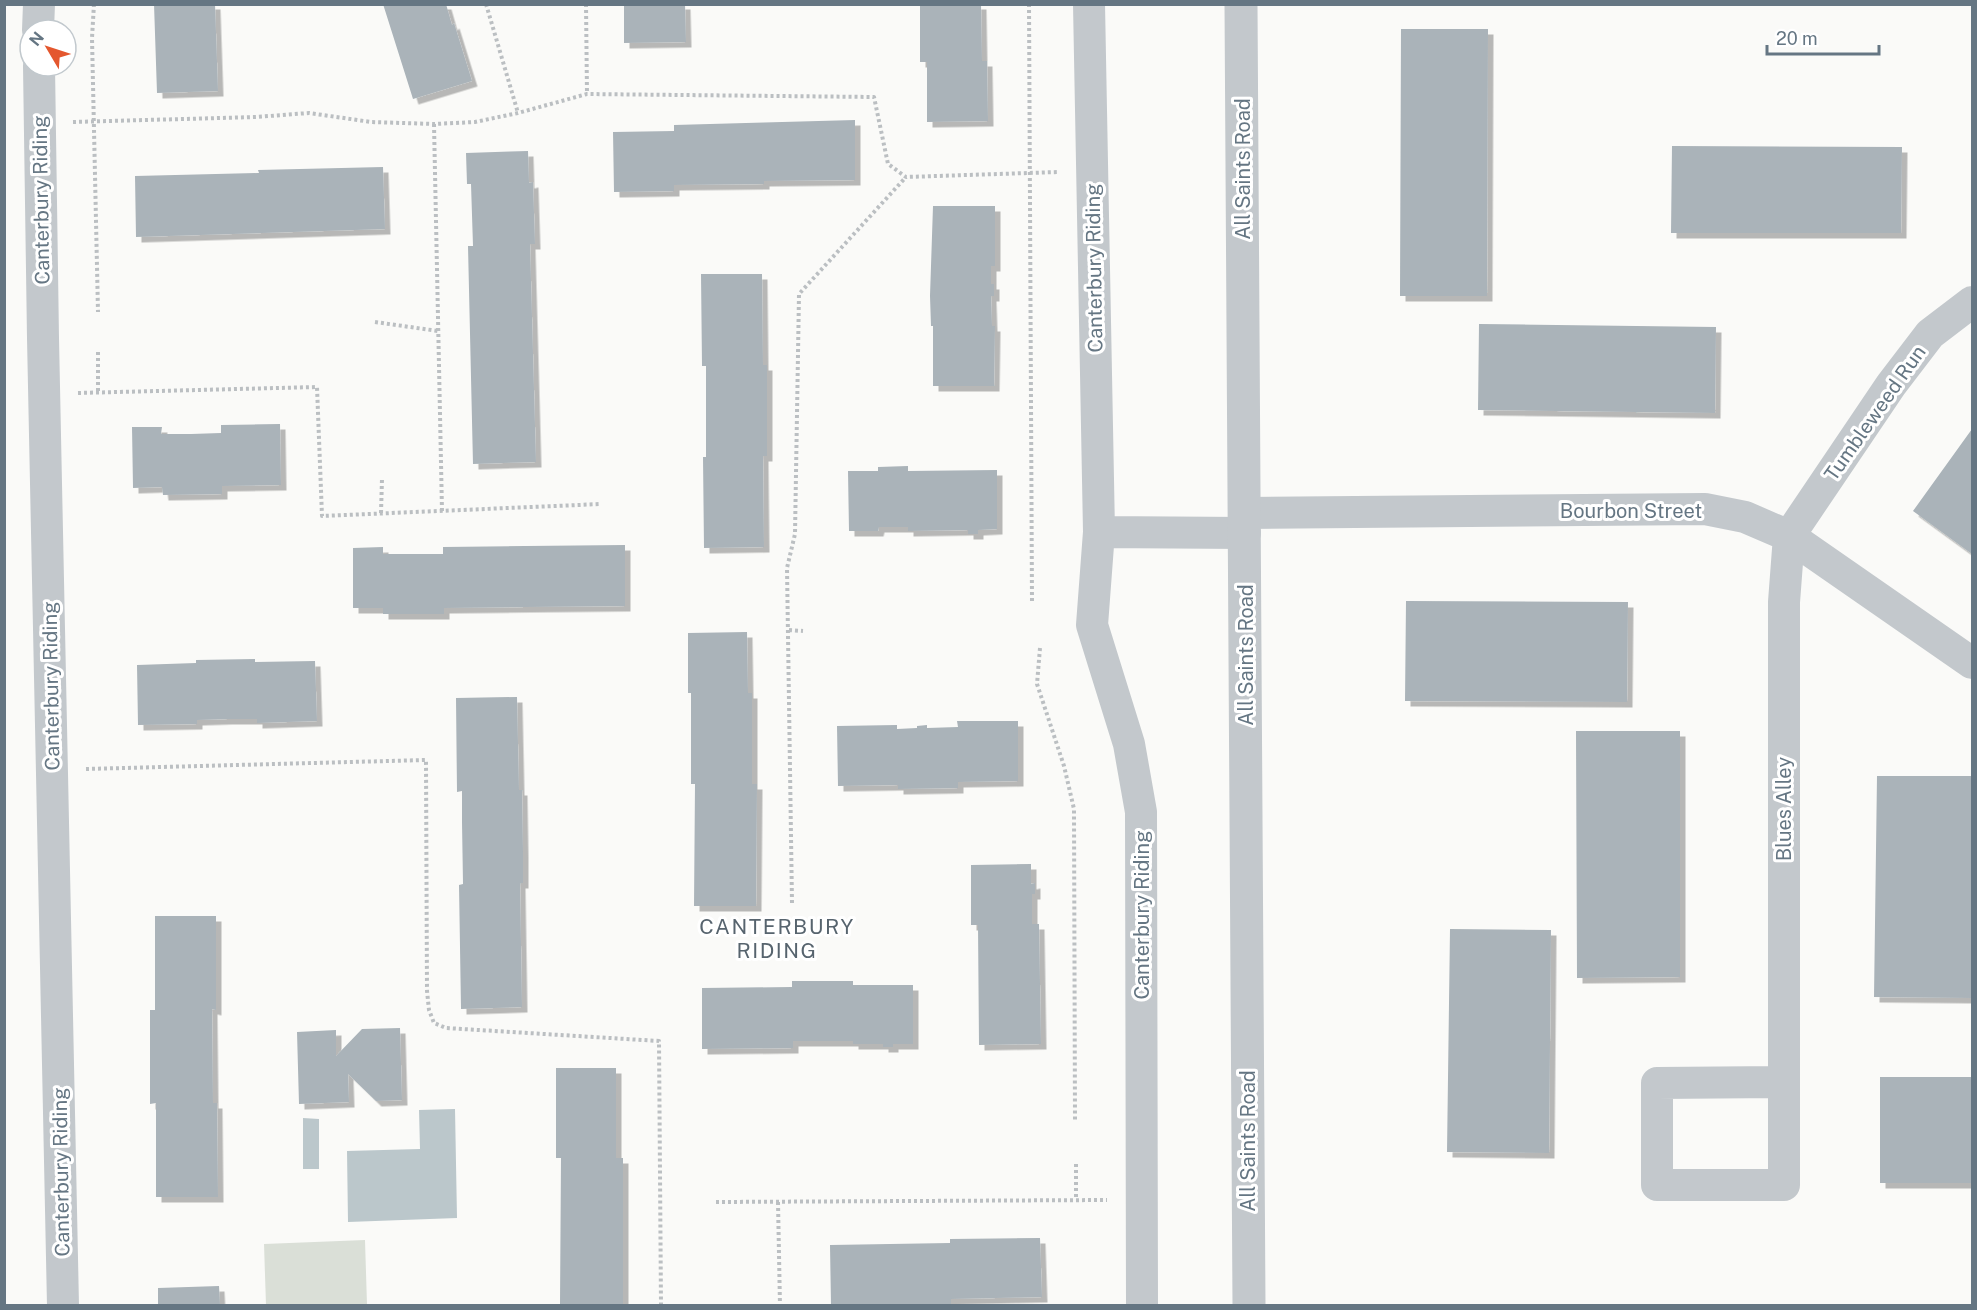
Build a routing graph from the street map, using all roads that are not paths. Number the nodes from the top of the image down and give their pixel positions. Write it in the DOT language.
graph roads {
  1 [pos="1089,4"];
  2 [pos="1241,4"];
  3 [pos="39,78"];
  4 [pos="1972,302"];
  5 [pos="1245,523"];
  6 [pos="1099,532"];
  7 [pos="1789,536"];
  8 [pos="1972,663"];
  9 [pos="1784,1082"];
  10 [pos="63,1305"];
  11 [pos="1142,1305"];
  12 [pos="1249,1305"];
  1 -- 6 [label="street, Canterbury Riding"];
  2 -- 5 [label="street, All Saints Road"];
  3 -- 10 [label="street, Canterbury Riding"];
  4 -- 7 [label="street, Tumbleweed Run"];
  5 -- 6 [label="street"];
  5 -- 7 [label="street, Bourbon Street"];
  5 -- 12 [label="street, All Saints Road"];
  6 -- 11 [label="street, Canterbury Riding"];
  7 -- 8 [label="street, Bourbon Street"];
  7 -- 9 [label="street, Blues Alley"];
  9 -- 9 [label="street, Blues Alley"];
}
